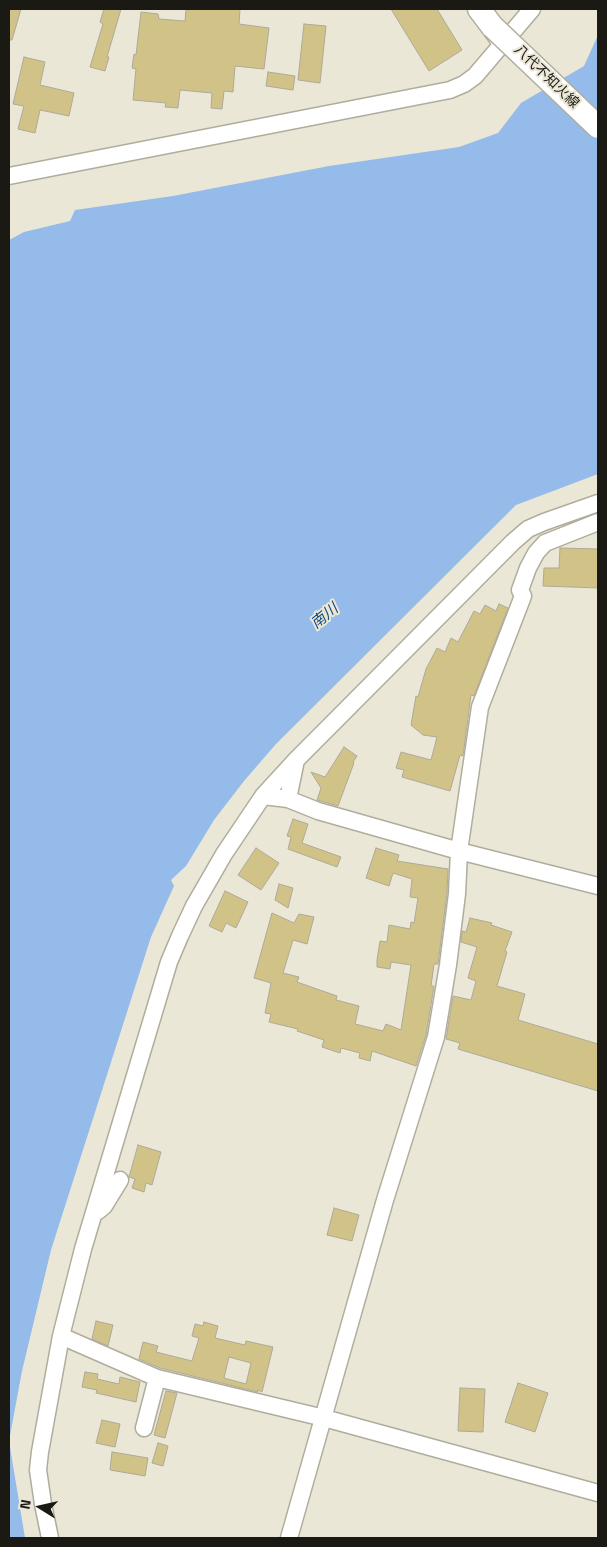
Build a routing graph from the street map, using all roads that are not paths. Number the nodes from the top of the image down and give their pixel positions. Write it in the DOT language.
graph roads {
  1 [pos="479,9"];
  2 [pos="532,9"];
  3 [pos="499,35"];
  4 [pos="598,127"];
  5 [pos="9,176"];
  6 [pos="598,503"];
  7 [pos="598,522"];
  8 [pos="296,760"];
  9 [pos="263,796"];
  10 [pos="288,800"];
  11 [pos="459,851"];
  12 [pos="598,886"];
  13 [pos="120,1180"];
  14 [pos="92,1216"];
  15 [pos="60,1336"];
  16 [pos="157,1378"];
  17 [pos="324,1418"];
  18 [pos="144,1428"];
  19 [pos="598,1492"];
  20 [pos="50,1538"];
  21 [pos="289,1538"];
  1 -- 3 [label="main road, 八代不知火線"];
  2 -- 3 [label="street"];
  3 -- 4 [label="main road, 八代不知火線, bridge"];
  3 -- 5 [label="street"];
  6 -- 8 [label="street"];
  7 -- 11 [label="street"];
  8 -- 9 [label="street"];
  8 -- 10 [label="street"];
  9 -- 10 [label="street"];
  9 -- 14 [label="street"];
  10 -- 11 [label="street"];
  11 -- 12 [label="street"];
  11 -- 17 [label="street"];
  13 -- 14 [label="street"];
  14 -- 15 [label="street"];
  15 -- 16 [label="street"];
  15 -- 20 [label="street"];
  16 -- 17 [label="street"];
  16 -- 18 [label="street"];
  17 -- 19 [label="street"];
  17 -- 21 [label="street"];
}
